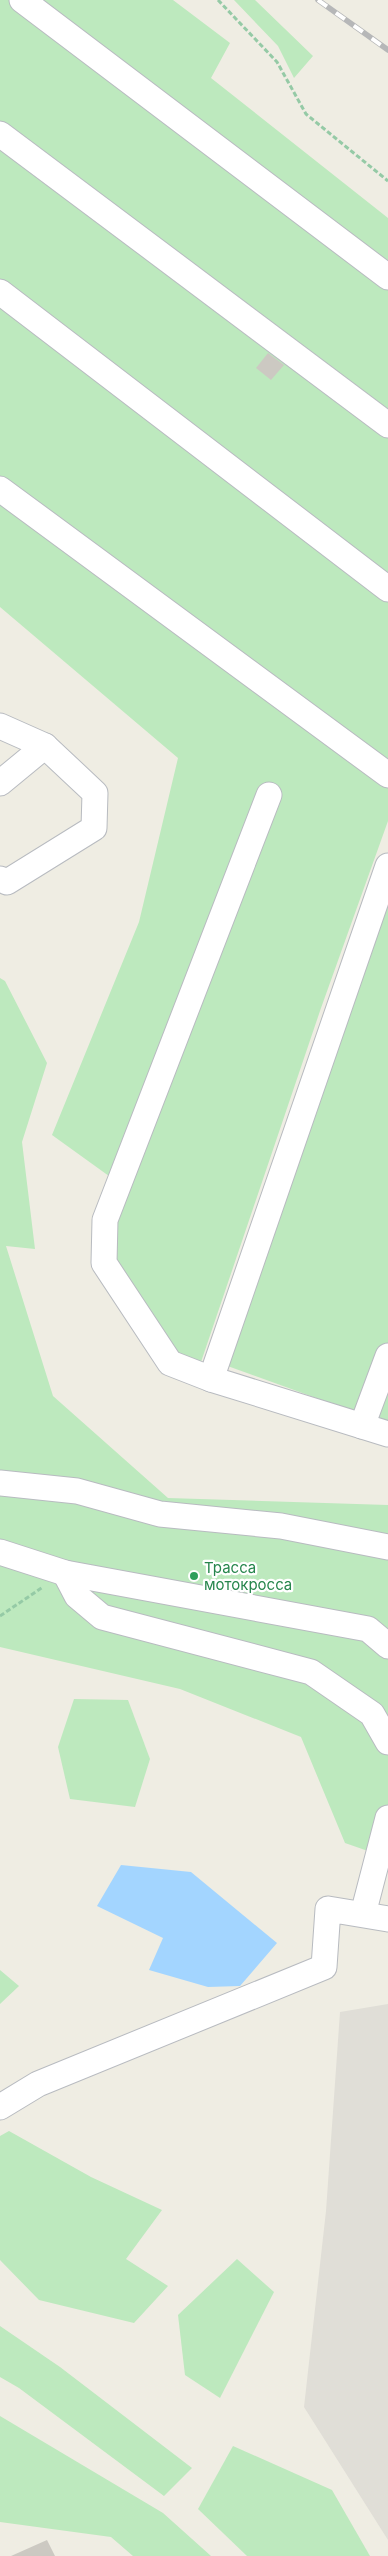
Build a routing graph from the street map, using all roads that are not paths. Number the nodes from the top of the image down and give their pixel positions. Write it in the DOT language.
graph roads {
  1 [pos="22,0"];
  2 [pos="0,134"];
  3 [pos="388,277"];
  4 [pos="0,292"];
  5 [pos="388,425"];
  6 [pos="0,489"];
  7 [pos="388,589"];
  8 [pos="0,726"];
  9 [pos="44,746"];
  10 [pos="388,775"];
  11 [pos="0,783"];
  12 [pos="268,795"];
  13 [pos="388,866"];
  14 [pos="2,883"];
  15 [pos="388,1356"];
  16 [pos="211,1379"];
  17 [pos="362,1426"];
  18 [pos="388,1434"];
  19 [pos="0,1483"];
  20 [pos="388,1547"];
  21 [pos="0,1552"];
  22 [pos="65,1573"];
  23 [pos="388,1646"];
  24 [pos="388,1742"];
  25 [pos="388,1818"];
  26 [pos="388,1863"];
  27 [pos="363,1914"];
  28 [pos="388,1920"];
  29 [pos="0,2107"];
  1 -- 3 [label="street"];
  2 -- 5 [label="street"];
  4 -- 7 [label="street"];
  6 -- 10 [label="street"];
  8 -- 9 [label="street"];
  9 -- 11 [label="street"];
  9 -- 14 [label="street"];
  12 -- 16 [label="street"];
  13 -- 16 [label="street"];
  15 -- 17 [label="street"];
  16 -- 17 [label="street"];
  17 -- 18 [label="street"];
  19 -- 20 [label="street"];
  21 -- 22 [label="street"];
  22 -- 23 [label="street"];
  22 -- 24 [label="street"];
  25 -- 27 [label="street"];
  26 -- 27 [label="street"];
  27 -- 28 [label="street"];
  27 -- 29 [label="street"];
}
